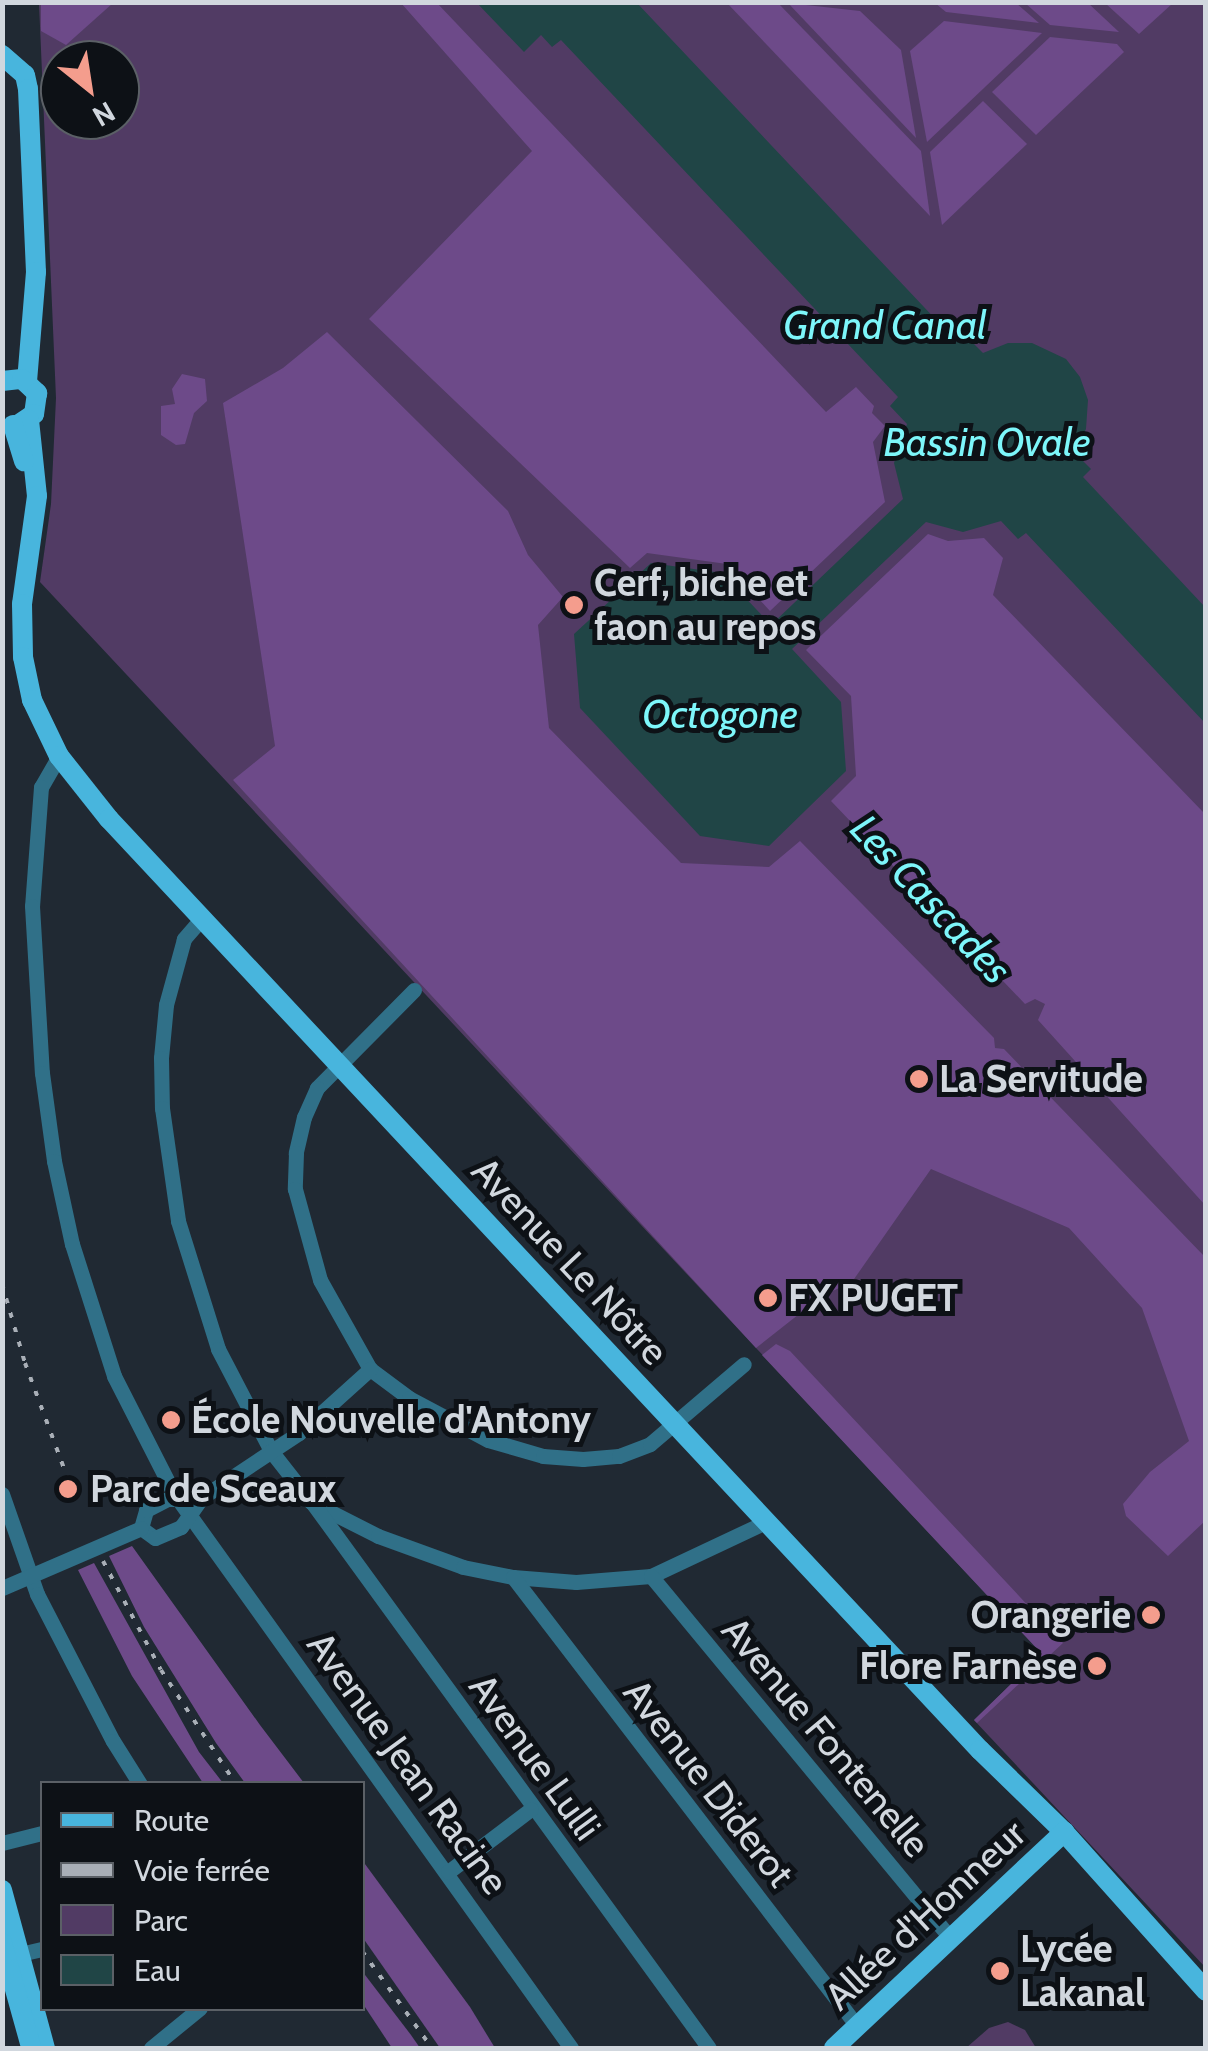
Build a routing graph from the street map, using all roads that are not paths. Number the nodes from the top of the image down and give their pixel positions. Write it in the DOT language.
graph roads {
  1 [pos="2,55"];
  2 [pos="13,380"];
  3 [pos="15,422"];
  4 [pos="56,762"];
  5 [pos="202,918"];
  6 [pos="414,990"];
  7 [pos="337,1064"];
  8 [pos="744,1364"];
  9 [pos="370,1369"];
  10 [pos="680,1420"];
  11 [pos="271,1451"];
  12 [pos="2,1494"];
  13 [pos="201,1498"];
  14 [pos="178,1499"];
  15 [pos="311,1502"];
  16 [pos="190,1517"];
  17 [pos="766,1522"];
  18 [pos="141,1528"];
  19 [pos="650,1576"];
  20 [pos="513,1577"];
  21 [pos="31,1579"];
  22 [pos="2,1588"];
  23 [pos="138,1781"];
  24 [pos="531,1809"];
  25 [pos="40,1834"];
  26 [pos="1061,1835"];
  27 [pos="2,1843"];
  28 [pos="448,1872"];
  29 [pos="2,1890"];
  30 [pos="950,1938"];
  31 [pos="11,1949"];
  32 [pos="40,1949"];
  33 [pos="1206,1991"];
  34 [pos="196,2011"];
  35 [pos="857,2026"];
  36 [pos="31,2048"];
  37 [pos="45,2048"];
  38 [pos="151,2048"];
  39 [pos="571,2048"];
  40 [pos="709,2048"];
  41 [pos="834,2048"];
  1 -- 2 [label="main road"];
  2 -- 3 [label="main road"];
  3 -- 4 [label="main road"];
  4 -- 5 [label="main road, Avenue Le Nôtre"];
  4 -- 14 [label="street, Avenue Jean Racine"];
  5 -- 7 [label="main road, Avenue Le Nôtre"];
  5 -- 11 [label="street, Avenue Lulli"];
  6 -- 7 [label="street"];
  7 -- 9 [label="street"];
  7 -- 10 [label="main road, Avenue Le Nôtre"];
  8 -- 10 [label="street"];
  9 -- 10 [label="street"];
  9 -- 11 [label="street"];
  10 -- 17 [label="main road, Avenue Le Nôtre"];
  11 -- 13 [label="street"];
  11 -- 15 [label="street, Avenue Lulli"];
  12 -- 21 [label="street"];
  13 -- 14 [label="street"];
  13 -- 16 [label="street"];
  14 -- 16 [label="street, Avenue Jean Racine"];
  14 -- 18 [label="street"];
  15 -- 20 [label="street"];
  15 -- 24 [label="street, Avenue Lulli"];
  16 -- 18 [label="street"];
  16 -- 28 [label="street, Avenue Jean Racine"];
  17 -- 19 [label="street"];
  17 -- 26 [label="main road, Avenue Le Nôtre"];
  18 -- 21 [label="street"];
  19 -- 20 [label="street"];
  19 -- 30 [label="street, Avenue Fontenelle"];
  20 -- 35 [label="street, Avenue Diderot"];
  21 -- 22 [label="street"];
  21 -- 23 [label="street"];
  24 -- 28 [label="street"];
  24 -- 40 [label="street, Avenue Lulli"];
  25 -- 27 [label="street"];
  26 -- 30 [label="main road, Allée d'Honneur"];
  26 -- 33 [label="main road, Avenue Le Nôtre"];
  28 -- 39 [label="street, Avenue Jean Racine"];
  29 -- 31 [label="main road"];
  30 -- 35 [label="main road, Allée d'Honneur"];
  31 -- 32 [label="street"];
  31 -- 36 [label="main road"];
  31 -- 37 [label="main road"];
  34 -- 38 [label="street"];
  35 -- 41 [label="main road, Allée d'Honneur"];
}
